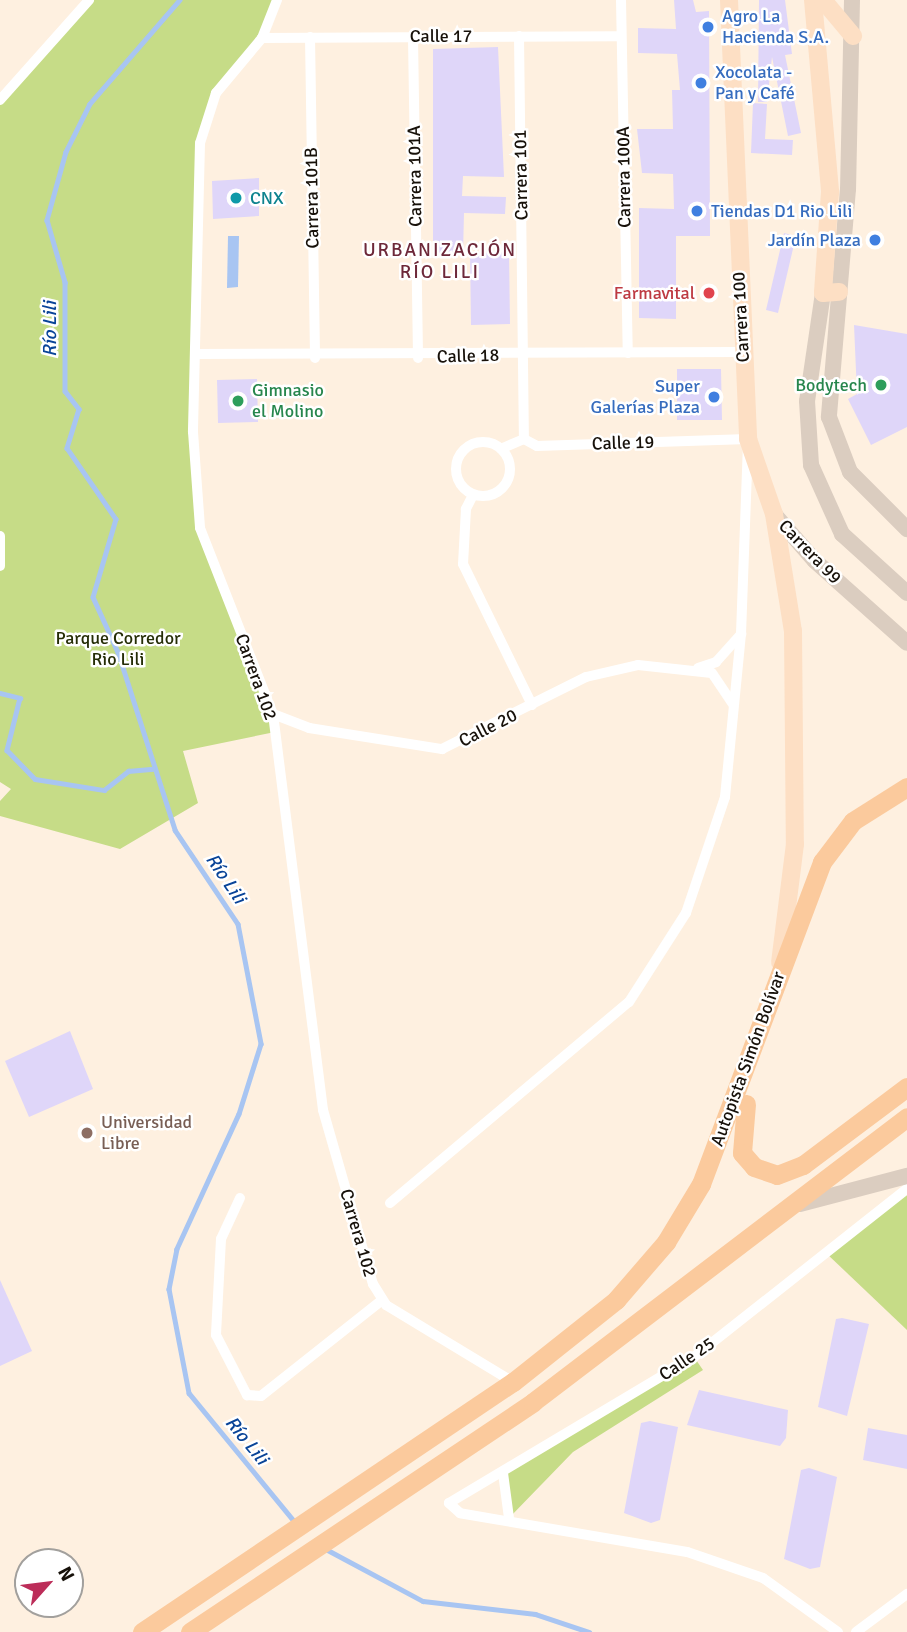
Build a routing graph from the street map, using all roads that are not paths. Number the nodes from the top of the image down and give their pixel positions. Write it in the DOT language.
graph roads {
  1 [pos="89,0"];
  2 [pos="277,0"];
  3 [pos="621,0"];
  4 [pos="726,0"];
  5 [pos="813,0"];
  6 [pos="823,0"];
  7 [pos="852,0"];
  8 [pos="519,36"];
  9 [pos="620,36"];
  10 [pos="853,36"];
  11 [pos="310,37"];
  12 [pos="413,37"];
  13 [pos="262,38"];
  14 [pos="0,100"];
  15 [pos="831,293"];
  16 [pos="742,352"];
  17 [pos="628,353"];
  18 [pos="195,354"];
  19 [pos="523,355"];
  20 [pos="315,358"];
  21 [pos="418,358"];
  22 [pos="524,439"];
  23 [pos="748,439"];
  24 [pos="501,449"];
  25 [pos="473,495"];
  26 [pos="774,514"];
  27 [pos="907,529"];
  28 [pos="0,536"];
  29 [pos="0,566"];
  30 [pos="907,593"];
  31 [pos="741,634"];
  32 [pos="907,643"];
  33 [pos="698,668"];
  34 [pos="532,705"];
  35 [pos="735,710"];
  36 [pos="273,714"];
  37 [pos="907,787"];
  38 [pos="779,972"];
  39 [pos="766,1017"];
  40 [pos="907,1087"];
  41 [pos="901,1122"];
  42 [pos="907,1176"];
  43 [pos="907,1189"];
  44 [pos="240,1198"];
  45 [pos="390,1203"];
  46 [pos="800,1204"];
  47 [pos="381,1301"];
  48 [pos="513,1382"];
  49 [pos="503,1474"];
  50 [pos="509,1518"];
  51 [pos="907,1594"];
  52 [pos="142,1632"];
  53 [pos="190,1632"];
  54 [pos="838,1632"];
  55 [pos="856,1632"];
  1 -- 14 [label="street"];
  2 -- 13 [label="street, Carrera 102"];
  3 -- 9 [label="street, Carrera 100A"];
  4 -- 16 [label="main road, Carrera 100"];
  5 -- 15 [label="main road"];
  6 -- 10 [label="main road"];
  7 -- 10 [label="street"];
  8 -- 9 [label="street, Calle 17"];
  8 -- 12 [label="street, Calle 17"];
  8 -- 19 [label="street, Carrera 101"];
  9 -- 17 [label="street, Carrera 100A"];
  10 -- 15 [label="street"];
  11 -- 12 [label="street, Calle 17"];
  11 -- 13 [label="street, Calle 17"];
  11 -- 20 [label="street, Carrera 101B"];
  12 -- 21 [label="street, Carrera 101A"];
  13 -- 18 [label="street, Carrera 102"];
  15 -- 27 [label="street"];
  15 -- 30 [label="street, Carrera 99"];
  16 -- 17 [label="street, Calle 18"];
  16 -- 23 [label="main road, Carrera 100"];
  17 -- 19 [label="street, Calle 18"];
  18 -- 20 [label="street, Calle 18"];
  18 -- 36 [label="street, Carrera 102"];
  19 -- 21 [label="street, Calle 18"];
  19 -- 22 [label="street, Carrera 101"];
  20 -- 21 [label="street, Calle 18"];
  22 -- 23 [label="street, Calle 19"];
  22 -- 24 [label="street"];
  23 -- 26 [label="main road, Carrera 99"];
  23 -- 31 [label="street, Carrera 100"];
  24 -- 25 [label="street"];
  24 -- 25 [label="street"];
  25 -- 34 [label="street"];
  26 -- 32 [label="street, Carrera 99"];
  26 -- 38 [label="main road"];
  28 -- 29 [label="street"];
  31 -- 33 [label="street"];
  31 -- 35 [label="street, Carrera 100"];
  33 -- 34 [label="street, Calle 20"];
  33 -- 35 [label="street"];
  34 -- 36 [label="street, Calle 20"];
  35 -- 45 [label="street, Carrera 100"];
  36 -- 47 [label="street, Carrera 102"];
  37 -- 38 [label="highway, Autopista Simón Bolívar"];
  38 -- 39 [label="highway, Autopista Simón Bolívar"];
  39 -- 40 [label="highway"];
  39 -- 48 [label="highway, Autopista Simón Bolívar"];
  41 -- 46 [label="highway"];
  42 -- 46 [label="street"];
  43 -- 49 [label="street, Calle 25"];
  44 -- 47 [label="street"];
  46 -- 53 [label="highway"];
  47 -- 48 [label="street, Carrera 102"];
  48 -- 52 [label="highway, Autopista Simón Bolívar"];
  49 -- 50 [label="street"];
  49 -- 50 [label="street, Calle 25"];
  50 -- 54 [label="street"];
  51 -- 55 [label="street"];
}
